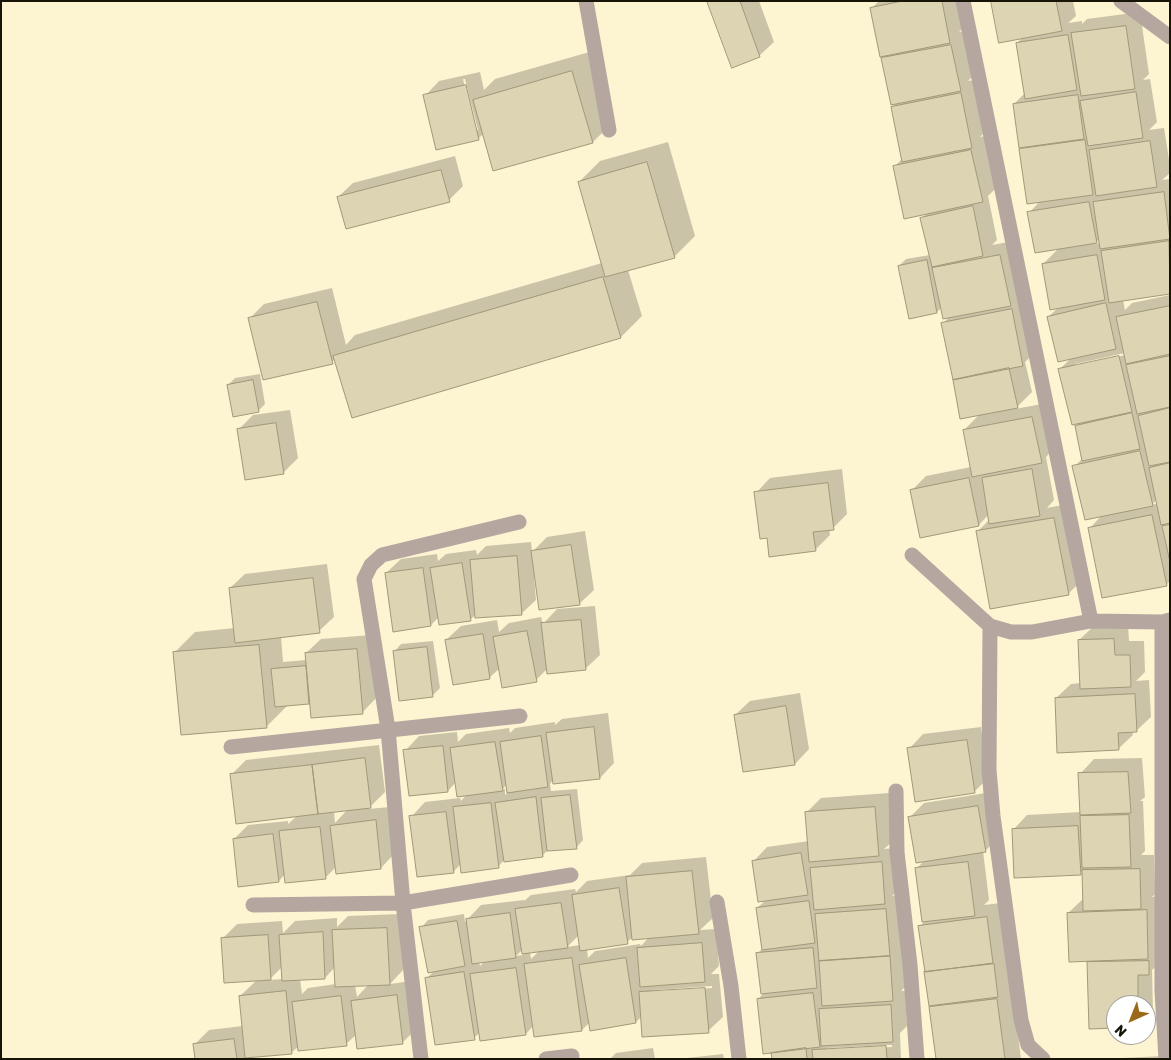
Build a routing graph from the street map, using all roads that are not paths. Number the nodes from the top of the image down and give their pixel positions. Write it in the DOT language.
graph roads {
  1 [pos="586,1"];
  2 [pos="963,1"];
  3 [pos="1121,1"];
  4 [pos="1170,37"];
  5 [pos="609,130"];
  6 [pos="519,522"];
  7 [pos="912,556"];
  8 [pos="1091,621"];
  9 [pos="1166,621"];
  10 [pos="990,626"];
  11 [pos="520,716"];
  12 [pos="388,729"];
  13 [pos="231,747"];
  14 [pos="896,791"];
  15 [pos="571,875"];
  16 [pos="717,902"];
  17 [pos="403,903"];
  18 [pos="253,905"];
  19 [pos="572,1056"];
  20 [pos="421,1059"];
  21 [pos="546,1059"];
  22 [pos="739,1059"];
  23 [pos="917,1059"];
  24 [pos="1043,1059"];
  25 [pos="1165,1059"];
  1 -- 5 [label="street"];
  2 -- 8 [label="street"];
  3 -- 4 [label="street"];
  6 -- 12 [label="street"];
  7 -- 10 [label="street"];
  8 -- 9 [label="street"];
  8 -- 10 [label="street"];
  9 -- 25 [label="street"];
  10 -- 24 [label="street"];
  11 -- 12 [label="street"];
  12 -- 13 [label="street"];
  12 -- 17 [label="street"];
  14 -- 23 [label="street"];
  15 -- 17 [label="street"];
  16 -- 22 [label="street"];
  17 -- 18 [label="street"];
  17 -- 20 [label="street"];
  19 -- 21 [label="street"];
}
